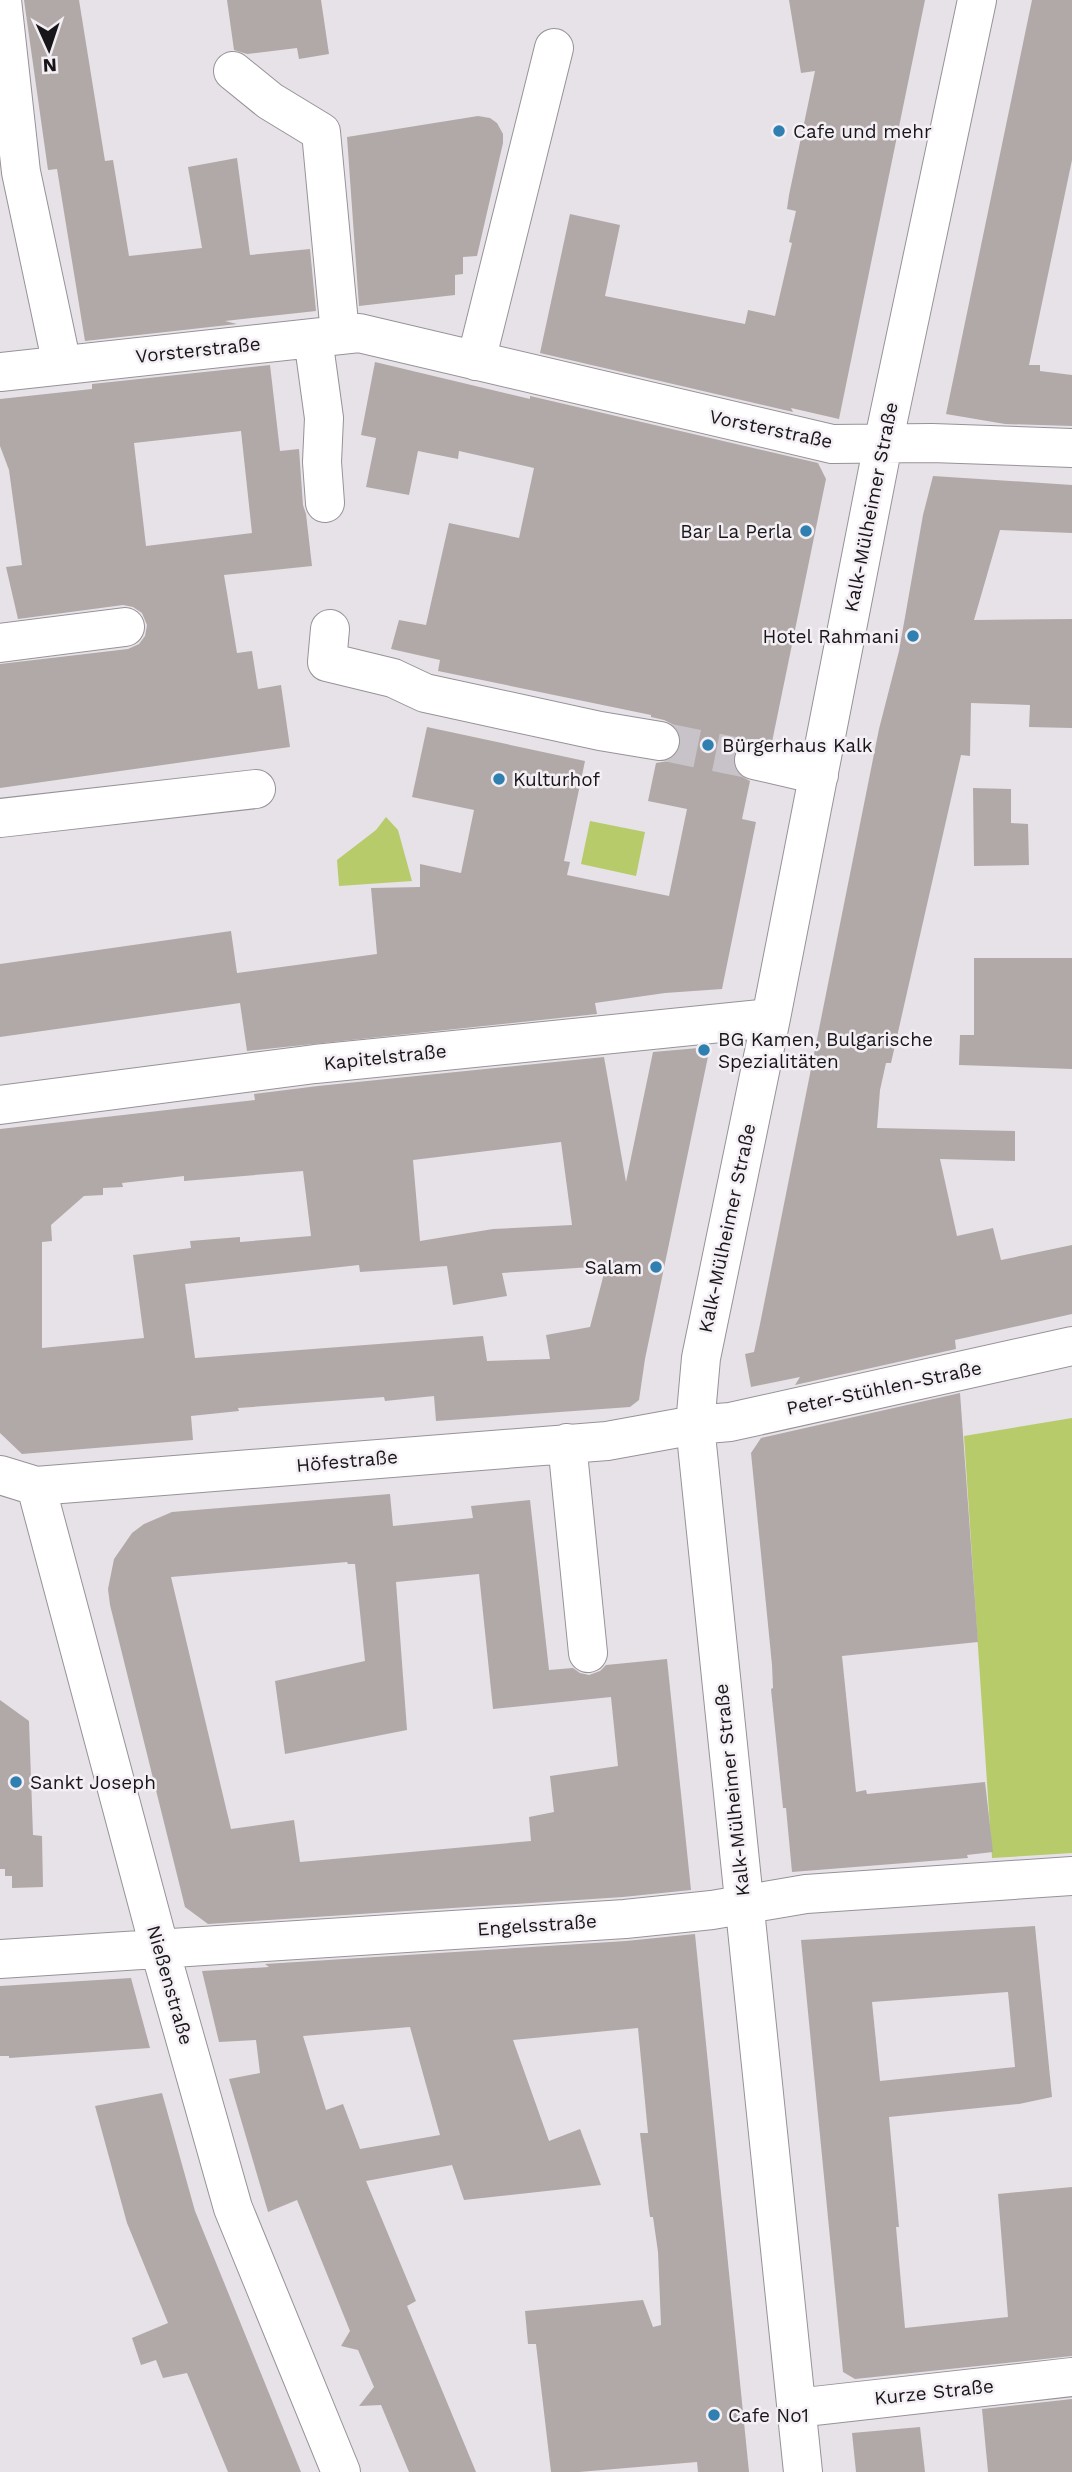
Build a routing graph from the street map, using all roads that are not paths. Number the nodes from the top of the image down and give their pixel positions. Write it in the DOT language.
graph roads {
  1 [pos="2,0"];
  2 [pos="977,0"];
  3 [pos="554,48"];
  4 [pos="233,71"];
  5 [pos="327,336"];
  6 [pos="476,362"];
  7 [pos="62,365"];
  8 [pos="0,372"];
  9 [pos="883,444"];
  10 [pos="1072,448"];
  11 [pos="325,503"];
  12 [pos="125,627"];
  13 [pos="330,629"];
  14 [pos="0,643"];
  15 [pos="660,741"];
  16 [pos="754,760"];
  17 [pos="819,775"];
  18 [pos="256,789"];
  19 [pos="0,818"];
  20 [pos="771,1018"];
  21 [pos="0,1105"];
  22 [pos="1072,1346"];
  23 [pos="695,1424"];
  24 [pos="567,1443"];
  25 [pos="0,1475"];
  26 [pos="36,1486"];
  27 [pos="588,1653"];
  28 [pos="1072,1876"];
  29 [pos="743,1904"];
  30 [pos="160,1950"];
  31 [pos="0,1959"];
  32 [pos="1072,2377"];
  33 [pos="796,2408"];
  34 [pos="341,2472"];
  35 [pos="803,2472"];
  1 -- 7 [label="street"];
  2 -- 9 [label="street, Kalk-Mülheimer Straße"];
  3 -- 6 [label="street"];
  4 -- 5 [label="street"];
  5 -- 6 [label="street, Vorsterstraße"];
  5 -- 7 [label="street, Vorsterstraße"];
  5 -- 11 [label="street"];
  6 -- 9 [label="street, Vorsterstraße"];
  7 -- 8 [label="street, Vorsterstraße"];
  9 -- 10 [label="street, Vorsterstraße"];
  9 -- 17 [label="street, Kalk-Mülheimer Straße"];
  12 -- 14 [label="street"];
  13 -- 15 [label="street"];
  16 -- 17 [label="street"];
  17 -- 20 [label="street, Kalk-Mülheimer Straße"];
  18 -- 19 [label="street"];
  20 -- 21 [label="street, Kapitelstraße"];
  20 -- 23 [label="street, Kalk-Mülheimer Straße"];
  22 -- 23 [label="street, Peter-Stühlen-Straße"];
  23 -- 24 [label="street, Höfestraße"];
  23 -- 29 [label="street, Kalk-Mülheimer Straße"];
  24 -- 26 [label="street, Höfestraße"];
  24 -- 27 [label="street"];
  25 -- 26 [label="street, Höfestraße"];
  26 -- 30 [label="street, Nießenstraße"];
  28 -- 29 [label="street, Engelsstraße"];
  29 -- 30 [label="street, Engelsstraße"];
  29 -- 33 [label="street, Kalk-Mülheimer Straße"];
  30 -- 31 [label="street, Engelsstraße"];
  30 -- 34 [label="street, Nießenstraße"];
  32 -- 33 [label="street, Kurze Straße"];
  33 -- 35 [label="street, Kalk-Mülheimer Straße"];
}
